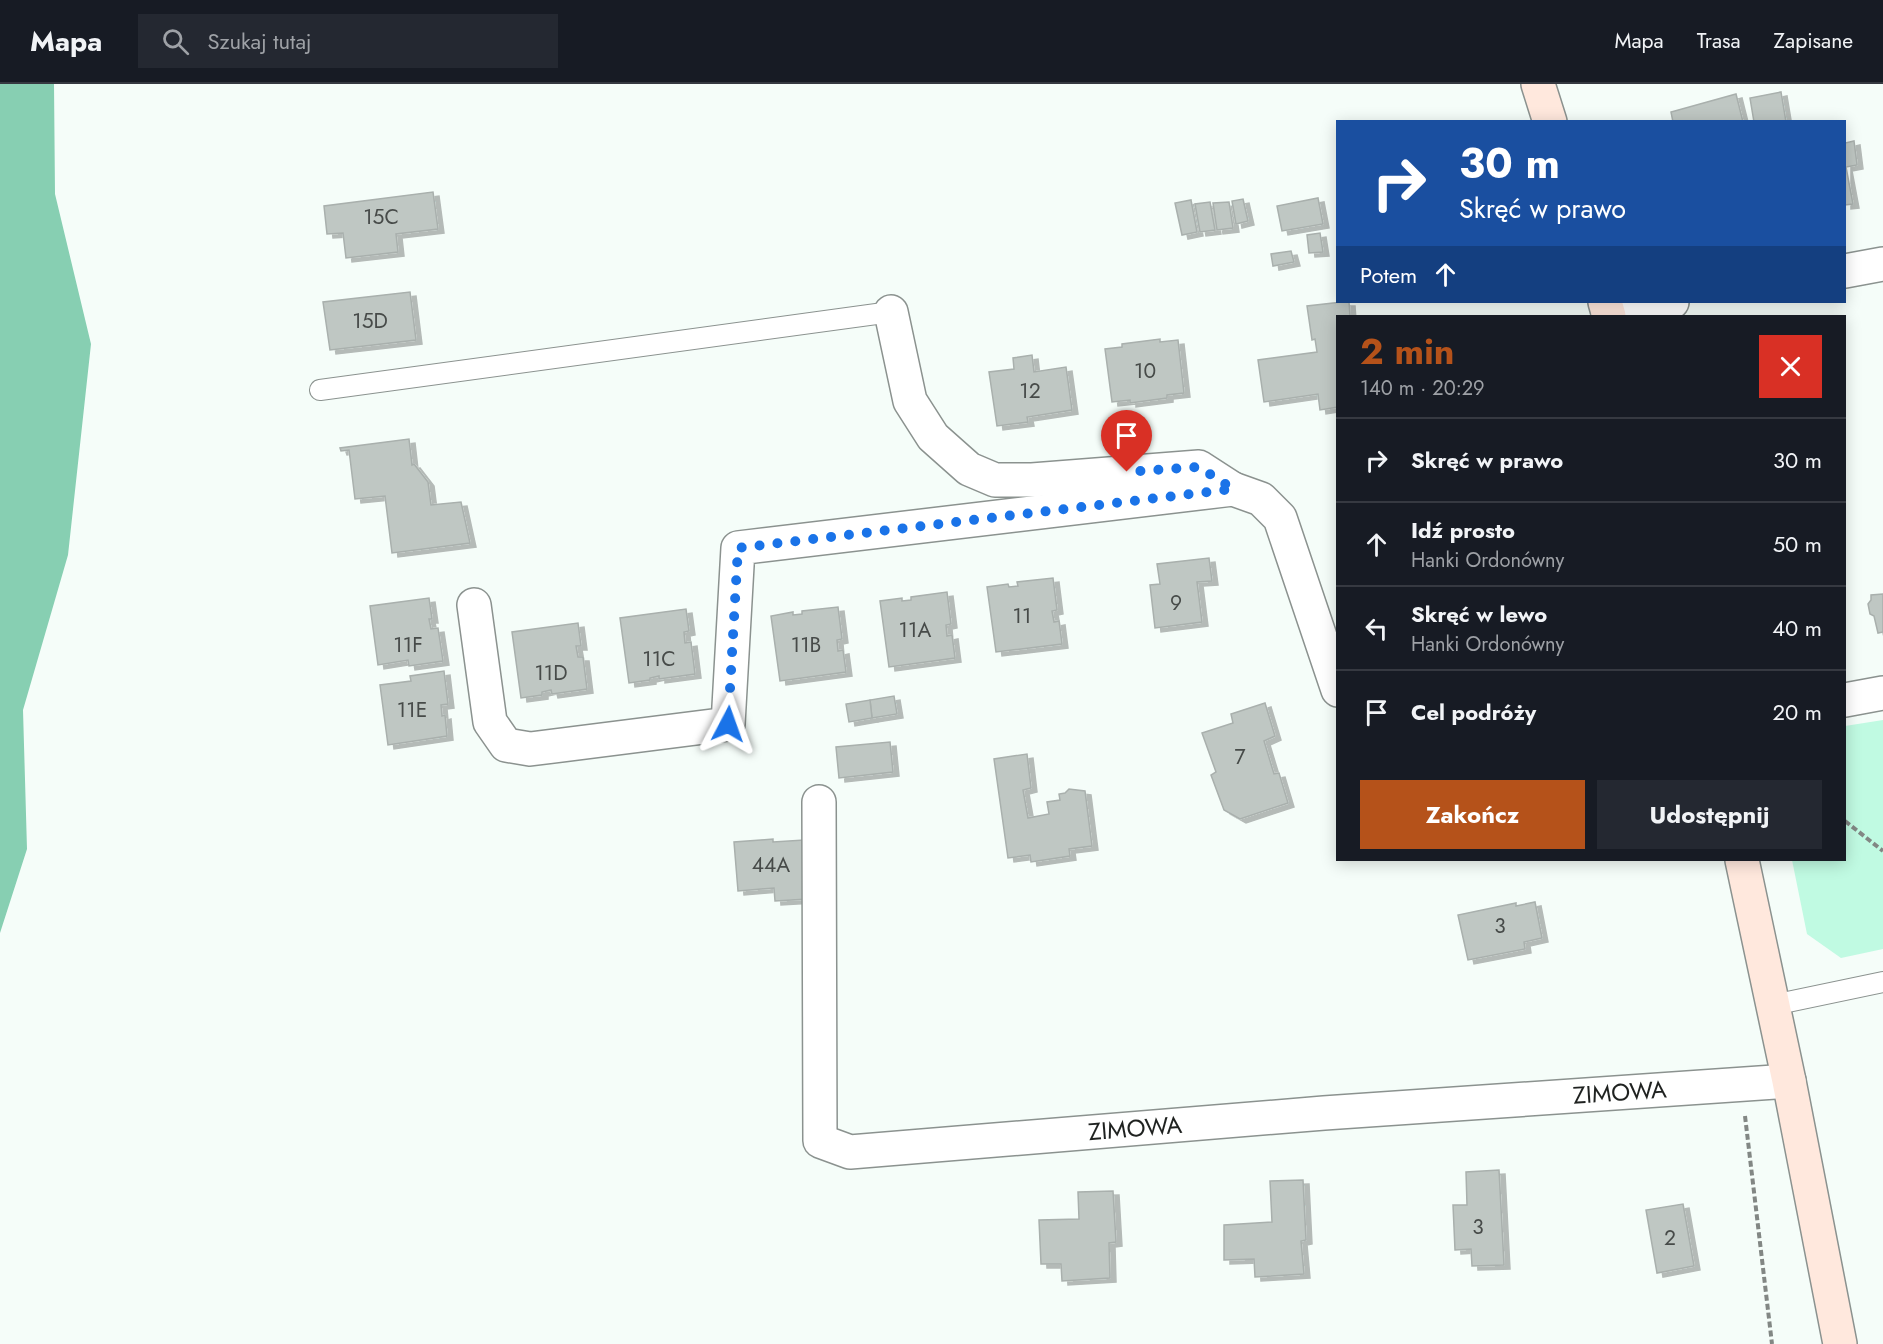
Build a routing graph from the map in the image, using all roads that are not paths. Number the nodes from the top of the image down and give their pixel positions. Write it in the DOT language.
graph roads {
  1 [pos="1539,84"];
  2 [pos="1549,120"];
  3 [pos="1883,264"];
  4 [pos="1846,271"];
  5 [pos="1664,303"];
  6 [pos="1608,310"];
  7 [pos="891,312"];
  8 [pos="320,390"];
  9 [pos="1233,489"];
  10 [pos="474,604"];
  11 [pos="1336,684"];
  12 [pos="1883,693"];
  13 [pos="1846,700"];
  14 [pos="819,802"];
  15 [pos="1742,861"];
  16 [pos="1883,982"];
  17 [pos="1773,1005"];
  18 [pos="1789,1081"];
  19 [pos="1840,1344"];
  1 -- 2 [label="street"];
  3 -- 4 [label="street"];
  5 -- 6 [label="street"];
  7 -- 8 [label="lane"];
  7 -- 9 [label="street"];
  9 -- 10 [label="street"];
  9 -- 11 [label="street"];
  12 -- 13 [label="street"];
  14 -- 18 [label="street, ZIMOWA"];
  15 -- 17 [label="street"];
  16 -- 17 [label="lane"];
  17 -- 18 [label="street"];
  18 -- 19 [label="street"];
}
